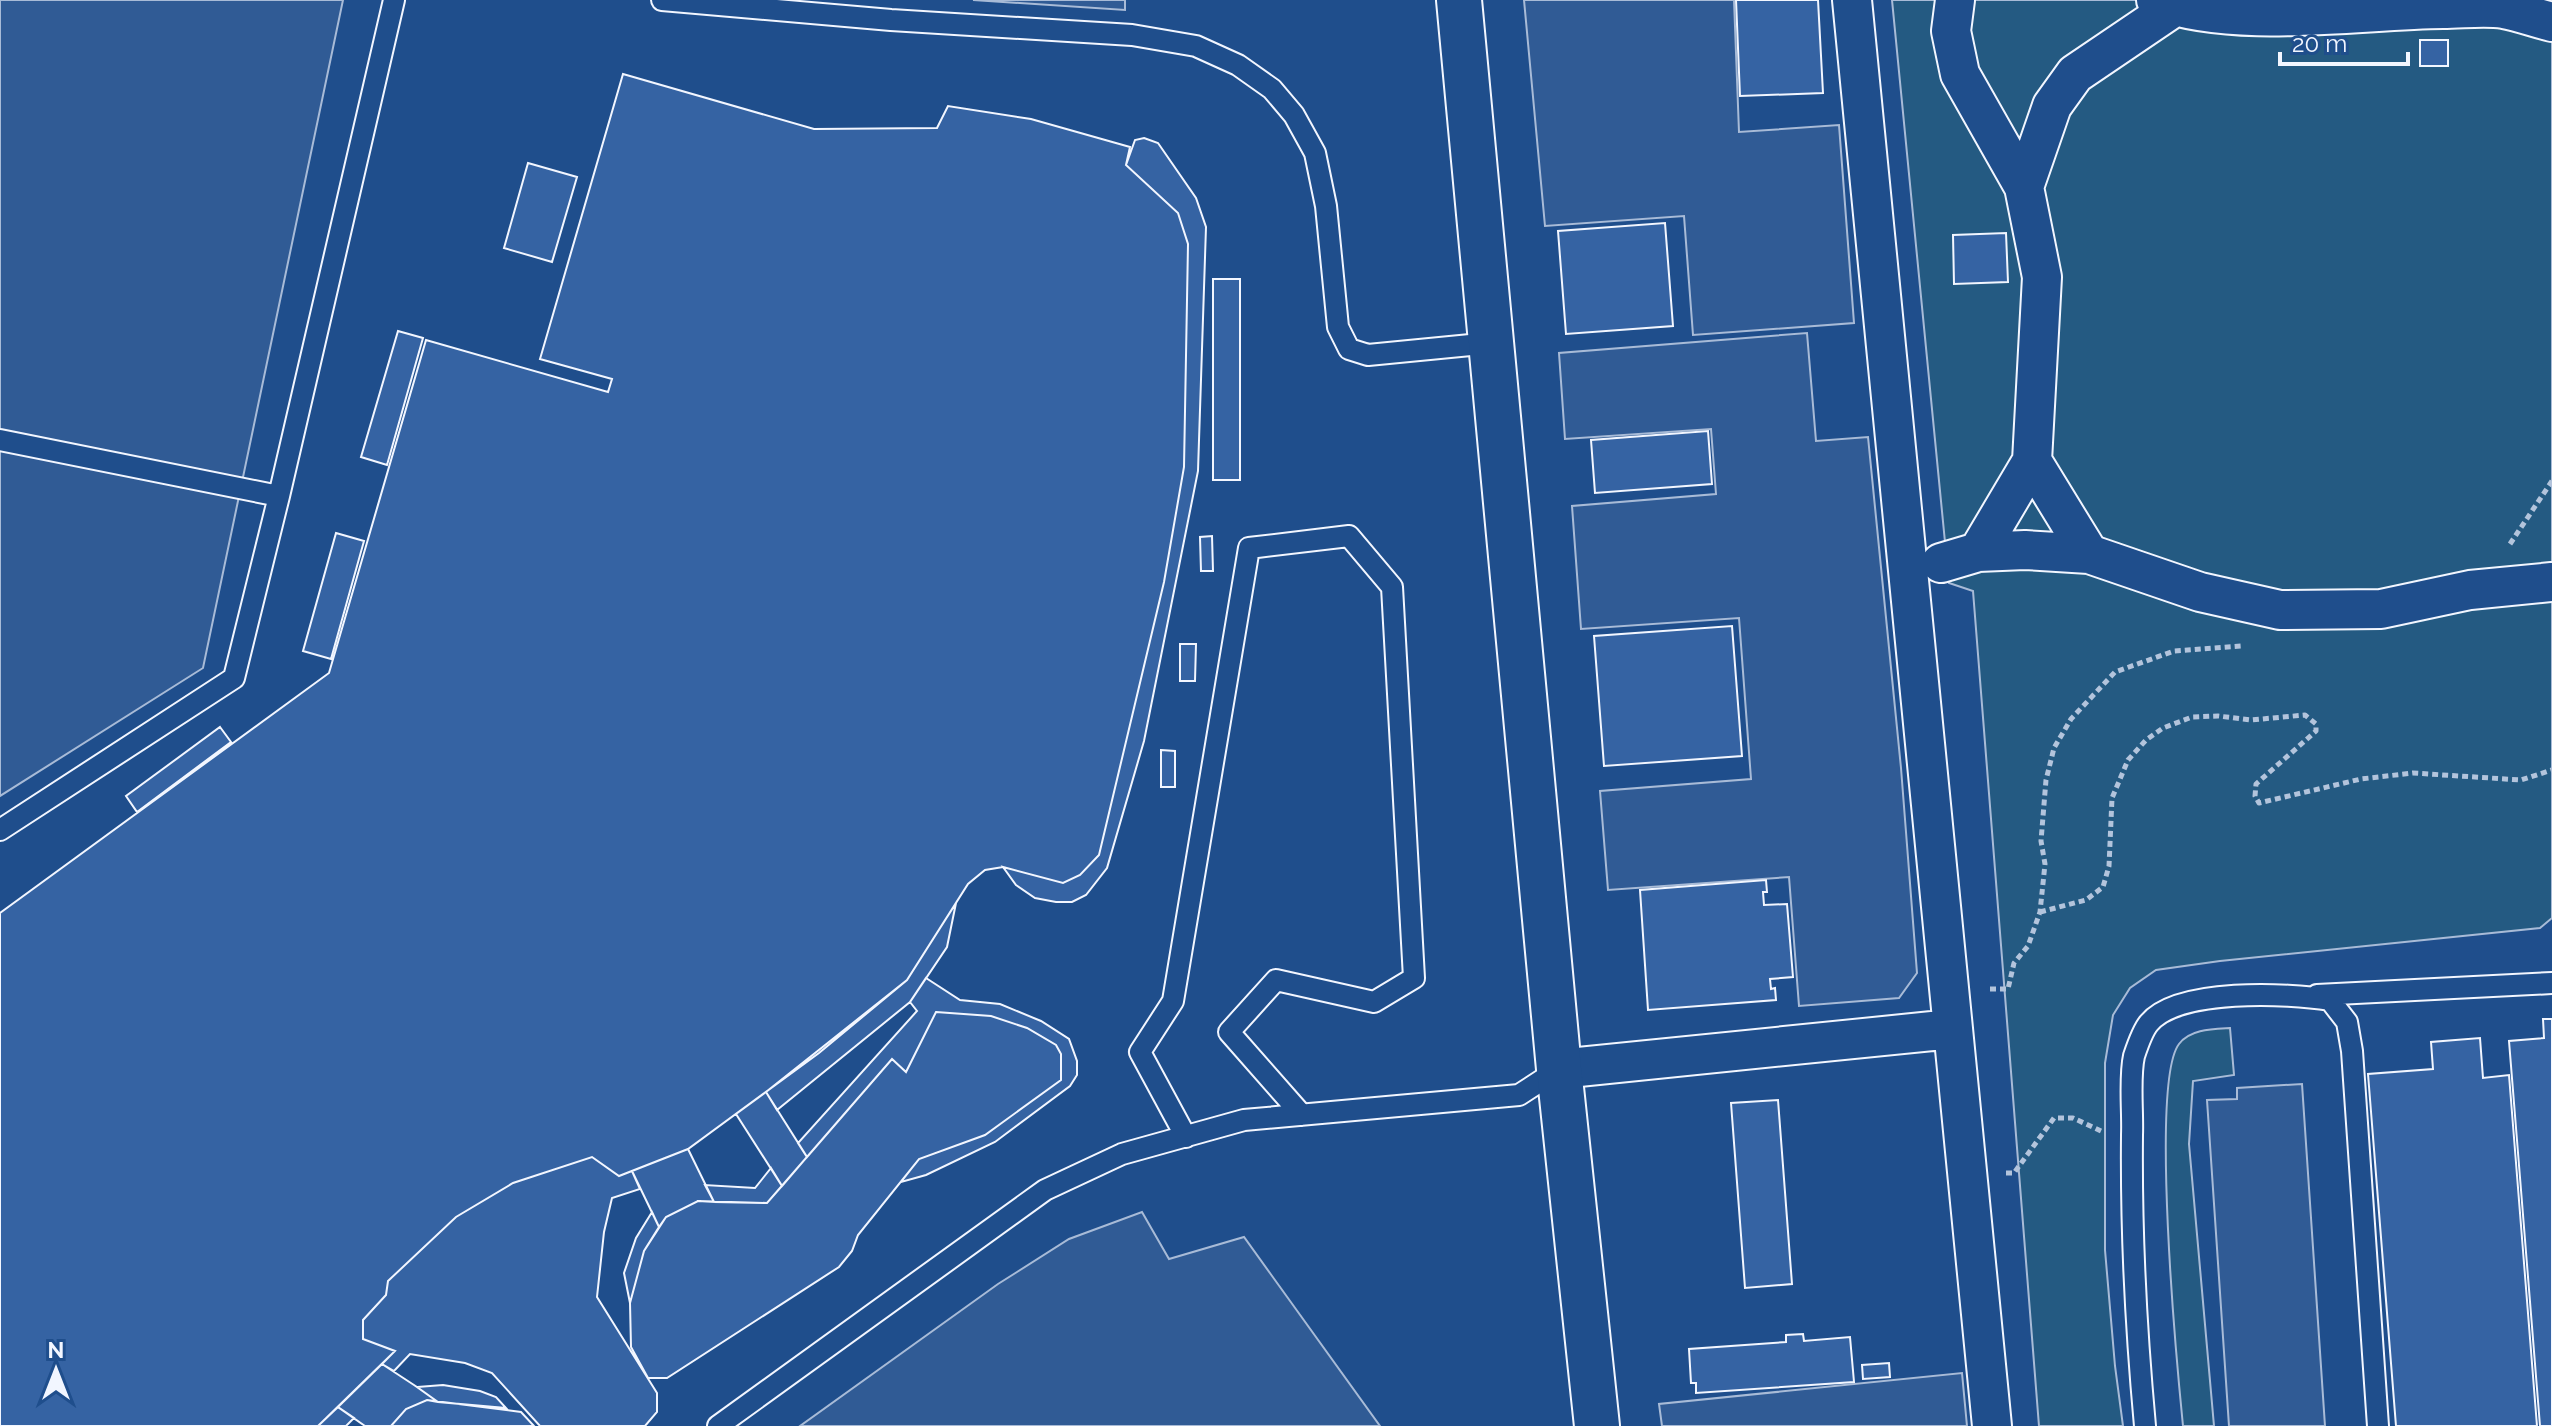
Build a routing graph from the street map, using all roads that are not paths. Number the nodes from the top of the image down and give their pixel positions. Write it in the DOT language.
graph roads {
  1 [pos="394,0"];
  2 [pos="662,0"];
  3 [pos="670,0"];
  4 [pos="1459,0"];
  5 [pos="1852,0"];
  6 [pos="1955,0"];
  7 [pos="2165,4"];
  8 [pos="2552,22"];
  9 [pos="2024,187"];
  10 [pos="1491,343"];
  11 [pos="0,440"];
  12 [pos="2032,461"];
  13 [pos="279,496"];
  14 [pos="1978,552"];
  15 [pos="2089,554"];
  16 [pos="1941,563"];
  17 [pos="2552,582"];
  18 [pos="0,830"];
  19 [pos="2552,983"];
  20 [pos="2301,995"];
  21 [pos="1952,1029"];
  22 [pos="1559,1069"];
  23 [pos="1302,1115"];
  24 [pos="1186,1137"];
  25 [pos="718,1426"];
  26 [pos="1597,1426"];
  27 [pos="1992,1426"];
  28 [pos="2145,1426"];
  29 [pos="2378,1426"];
  1 -- 13 [label="lane"];
  2 -- 3 [label="lane"];
  3 -- 10 [label="lane"];
  4 -- 10 [label="street"];
  5 -- 21 [label="street"];
  6 -- 9 [label="street"];
  7 -- 8 [label="street"];
  7 -- 9 [label="street"];
  9 -- 12 [label="street"];
  10 -- 22 [label="street"];
  11 -- 13 [label="lane"];
  12 -- 14 [label="street"];
  12 -- 15 [label="street"];
  13 -- 18 [label="lane"];
  14 -- 15 [label="street"];
  14 -- 16 [label="street"];
  15 -- 17 [label="street"];
  19 -- 20 [label="lane"];
  20 -- 28 [label="lane"];
  20 -- 29 [label="lane"];
  21 -- 22 [label="street"];
  21 -- 27 [label="street"];
  22 -- 23 [label="lane"];
  22 -- 26 [label="street"];
  23 -- 24 [label="lane"];
  23 -- 24 [label="lane"];
  24 -- 25 [label="lane"];
}
